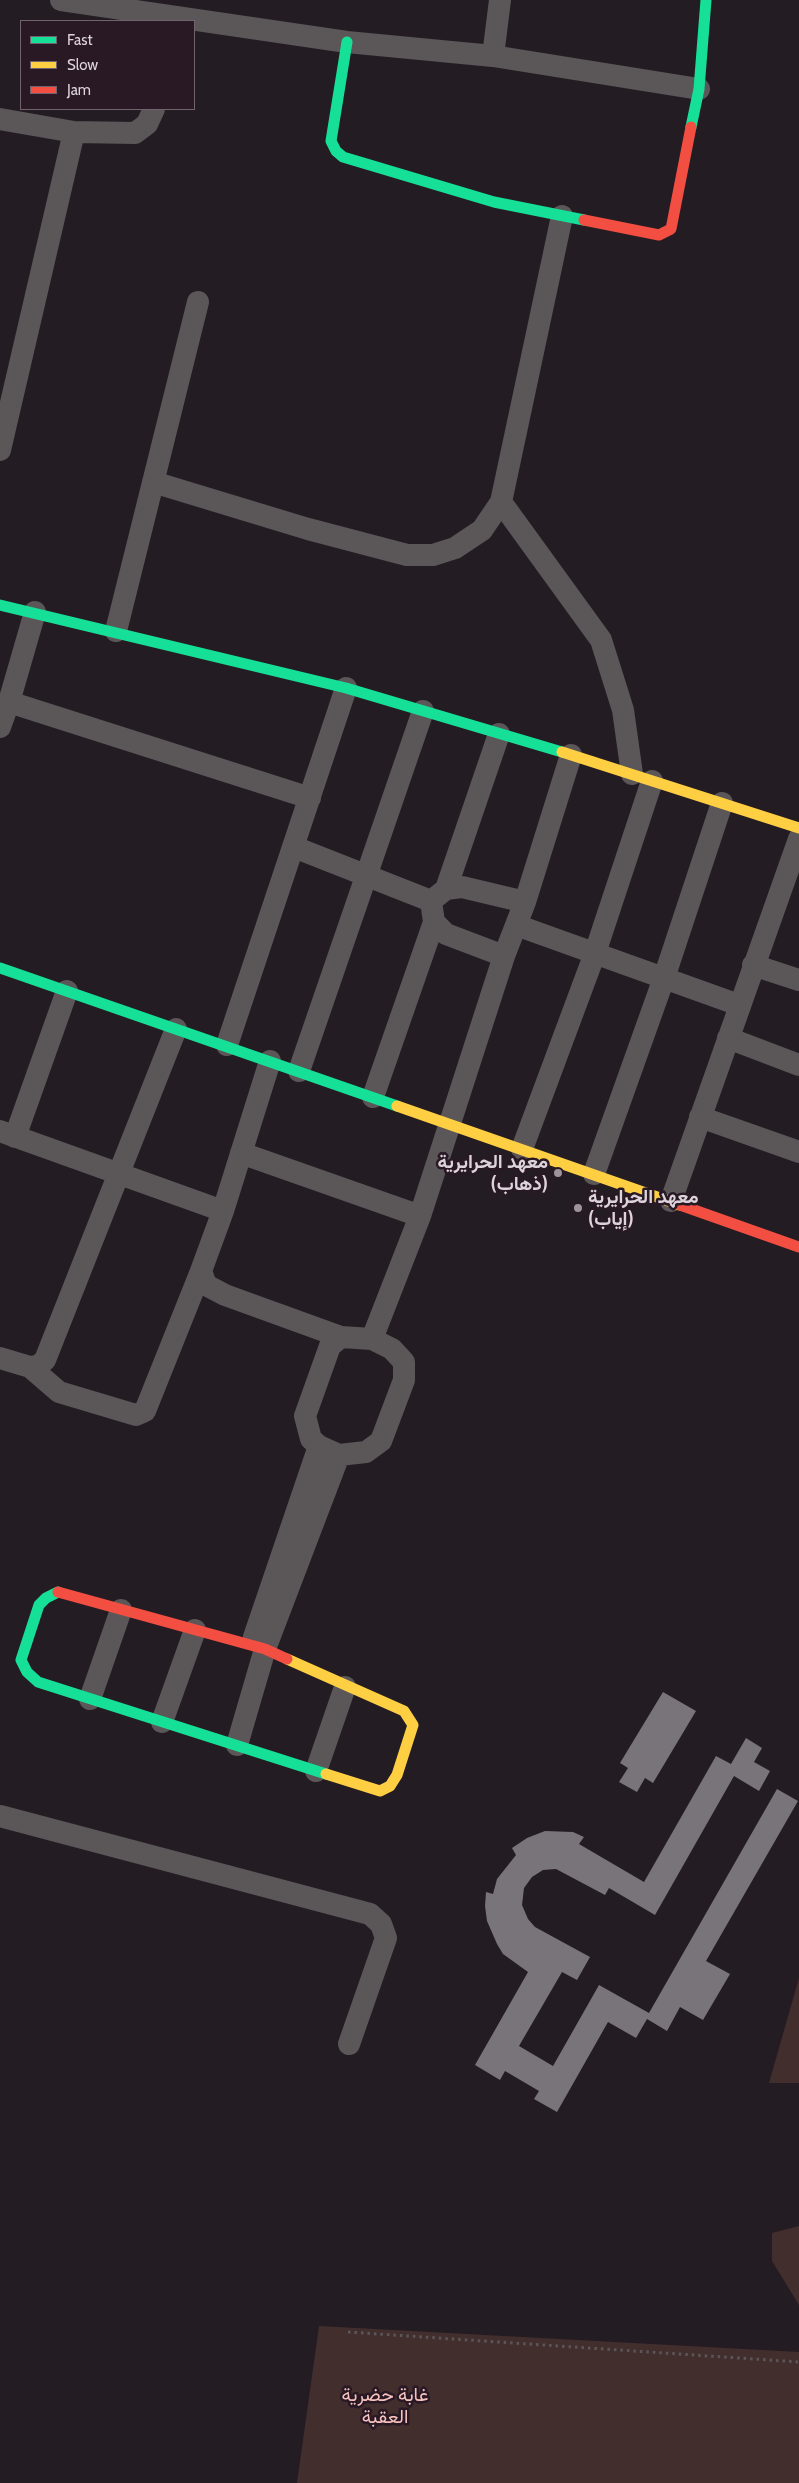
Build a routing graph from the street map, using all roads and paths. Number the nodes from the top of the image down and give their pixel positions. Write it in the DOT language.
graph roads {
  1 [pos="61,0"];
  2 [pos="500,0"];
  3 [pos="706,0"];
  4 [pos="177,18"];
  5 [pos="191,20"];
  6 [pos="195,21"];
  7 [pos="347,42"];
  8 [pos="493,56"];
  9 [pos="699,89"];
  10 [pos="154,110"];
  11 [pos="0,119"];
  12 [pos="74,132"];
  13 [pos="562,216"];
  14 [pos="198,302"];
  15 [pos="0,450"];
  16 [pos="152,482"];
  17 [pos="502,502"];
  18 [pos="0,605"];
  19 [pos="35,612"];
  20 [pos="116,631"];
  21 [pos="346,688"];
  22 [pos="9,702"];
  23 [pos="423,711"];
  24 [pos="0,727"];
  25 [pos="499,734"];
  26 [pos="570,755"];
  27 [pos="642,778"];
  28 [pos="310,798"];
  29 [pos="722,803"];
  30 [pos="799,828"];
  31 [pos="799,839"];
  32 [pos="294,847"];
  33 [pos="366,874"];
  34 [pos="524,902"];
  35 [pos="437,904"];
  36 [pos="516,924"];
  37 [pos="595,953"];
  38 [pos="504,956"];
  39 [pos="753,965"];
  40 [pos="0,968"];
  41 [pos="664,978"];
  42 [pos="799,980"];
  43 [pos="67,991"];
  44 [pos="739,1005"];
  45 [pos="176,1029"];
  46 [pos="728,1038"];
  47 [pos="226,1045"];
  48 [pos="270,1061"];
  49 [pos="799,1065"];
  50 [pos="299,1071"];
  51 [pos="373,1096"];
  52 [pos="700,1118"];
  53 [pos="450,1124"];
  54 [pos="8,1134"];
  55 [pos="522,1149"];
  56 [pos="799,1152"];
  57 [pos="241,1153"];
  58 [pos="594,1174"];
  59 [pos="118,1175"];
  60 [pos="671,1201"];
  61 [pos="223,1212"];
  62 [pos="420,1216"];
  63 [pos="799,1247"];
  64 [pos="201,1271"];
  65 [pos="342,1337"];
  66 [pos="372,1339"];
  67 [pos="0,1358"];
  68 [pos="30,1367"];
  69 [pos="329,1450"];
  70 [pos="121,1610"];
  71 [pos="195,1630"];
  72 [pos="258,1647"];
  73 [pos="345,1686"];
  74 [pos="90,1698"];
  75 [pos="162,1722"];
  76 [pos="237,1746"];
  77 [pos="316,1771"];
  78 [pos="0,1816"];
  79 [pos="349,2044"];
  80 [pos="348,2332"];
  81 [pos="799,2362"];
  1 -- 4 [label="street"];
  2 -- 8 [label="street"];
  3 -- 9 [label="street"];
  4 -- 5 [label="street"];
  6 -- 7 [label="street"];
  7 -- 8 [label="street"];
  7 -- 13 [label="street"];
  8 -- 9 [label="street"];
  9 -- 13 [label="street"];
  10 -- 12 [label="street"];
  11 -- 12 [label="street"];
  12 -- 15 [label="street"];
  13 -- 17 [label="street"];
  14 -- 16 [label="street"];
  16 -- 17 [label="street"];
  16 -- 20 [label="street"];
  17 -- 27 [label="street"];
  18 -- 19 [label="street"];
  19 -- 20 [label="street"];
  19 -- 22 [label="street"];
  20 -- 21 [label="street"];
  21 -- 23 [label="street"];
  21 -- 28 [label="street"];
  22 -- 24 [label="street"];
  22 -- 28 [label="street"];
  23 -- 25 [label="street"];
  23 -- 33 [label="street"];
  25 -- 26 [label="street"];
  25 -- 35 [label="street"];
  26 -- 27 [label="street"];
  26 -- 34 [label="street"];
  27 -- 29 [label="street"];
  27 -- 37 [label="street"];
  28 -- 32 [label="street"];
  29 -- 30 [label="street"];
  29 -- 41 [label="street"];
  31 -- 39 [label="street"];
  32 -- 33 [label="street"];
  32 -- 47 [label="street"];
  33 -- 35 [label="street"];
  33 -- 50 [label="street"];
  34 -- 35 [label="street"];
  34 -- 36 [label="street"];
  35 -- 38 [label="street"];
  35 -- 51 [label="street"];
  36 -- 37 [label="street"];
  36 -- 38 [label="street"];
  37 -- 41 [label="street"];
  37 -- 55 [label="street"];
  38 -- 53 [label="street"];
  39 -- 42 [label="street"];
  39 -- 44 [label="street"];
  40 -- 43 [label="street"];
  41 -- 44 [label="street"];
  41 -- 58 [label="street"];
  43 -- 45 [label="street"];
  43 -- 54 [label="street"];
  44 -- 46 [label="street"];
  45 -- 47 [label="street"];
  45 -- 59 [label="street"];
  46 -- 49 [label="street"];
  46 -- 52 [label="street"];
  47 -- 48 [label="street"];
  48 -- 50 [label="street"];
  48 -- 57 [label="street"];
  50 -- 51 [label="street"];
  51 -- 53 [label="street"];
  52 -- 56 [label="street"];
  52 -- 60 [label="street"];
  53 -- 55 [label="street"];
  53 -- 62 [label="street"];
  54 -- 59 [label="street"];
  55 -- 58 [label="street"];
  57 -- 61 [label="street"];
  57 -- 62 [label="street"];
  58 -- 60 [label="street"];
  59 -- 61 [label="street"];
  59 -- 68 [label="street"];
  60 -- 63 [label="street"];
  61 -- 64 [label="street"];
  62 -- 66 [label="street"];
  64 -- 65 [label="street"];
  64 -- 68 [label="street"];
  65 -- 66 [label="street"];
  65 -- 69 [label="street"];
  66 -- 69 [label="street"];
  67 -- 68 [label="street"];
  69 -- 72 [label="street"];
  70 -- 71 [label="street"];
  70 -- 74 [label="street"];
  70 -- 74 [label="street"];
  71 -- 72 [label="street"];
  71 -- 75 [label="street"];
  72 -- 73 [label="street"];
  72 -- 76 [label="street"];
  73 -- 77 [label="street"];
  73 -- 77 [label="street"];
  74 -- 75 [label="street"];
  75 -- 76 [label="street"];
  76 -- 77 [label="street"];
  78 -- 79 [label="street"];
  80 -- 81 [label="path"];
}
